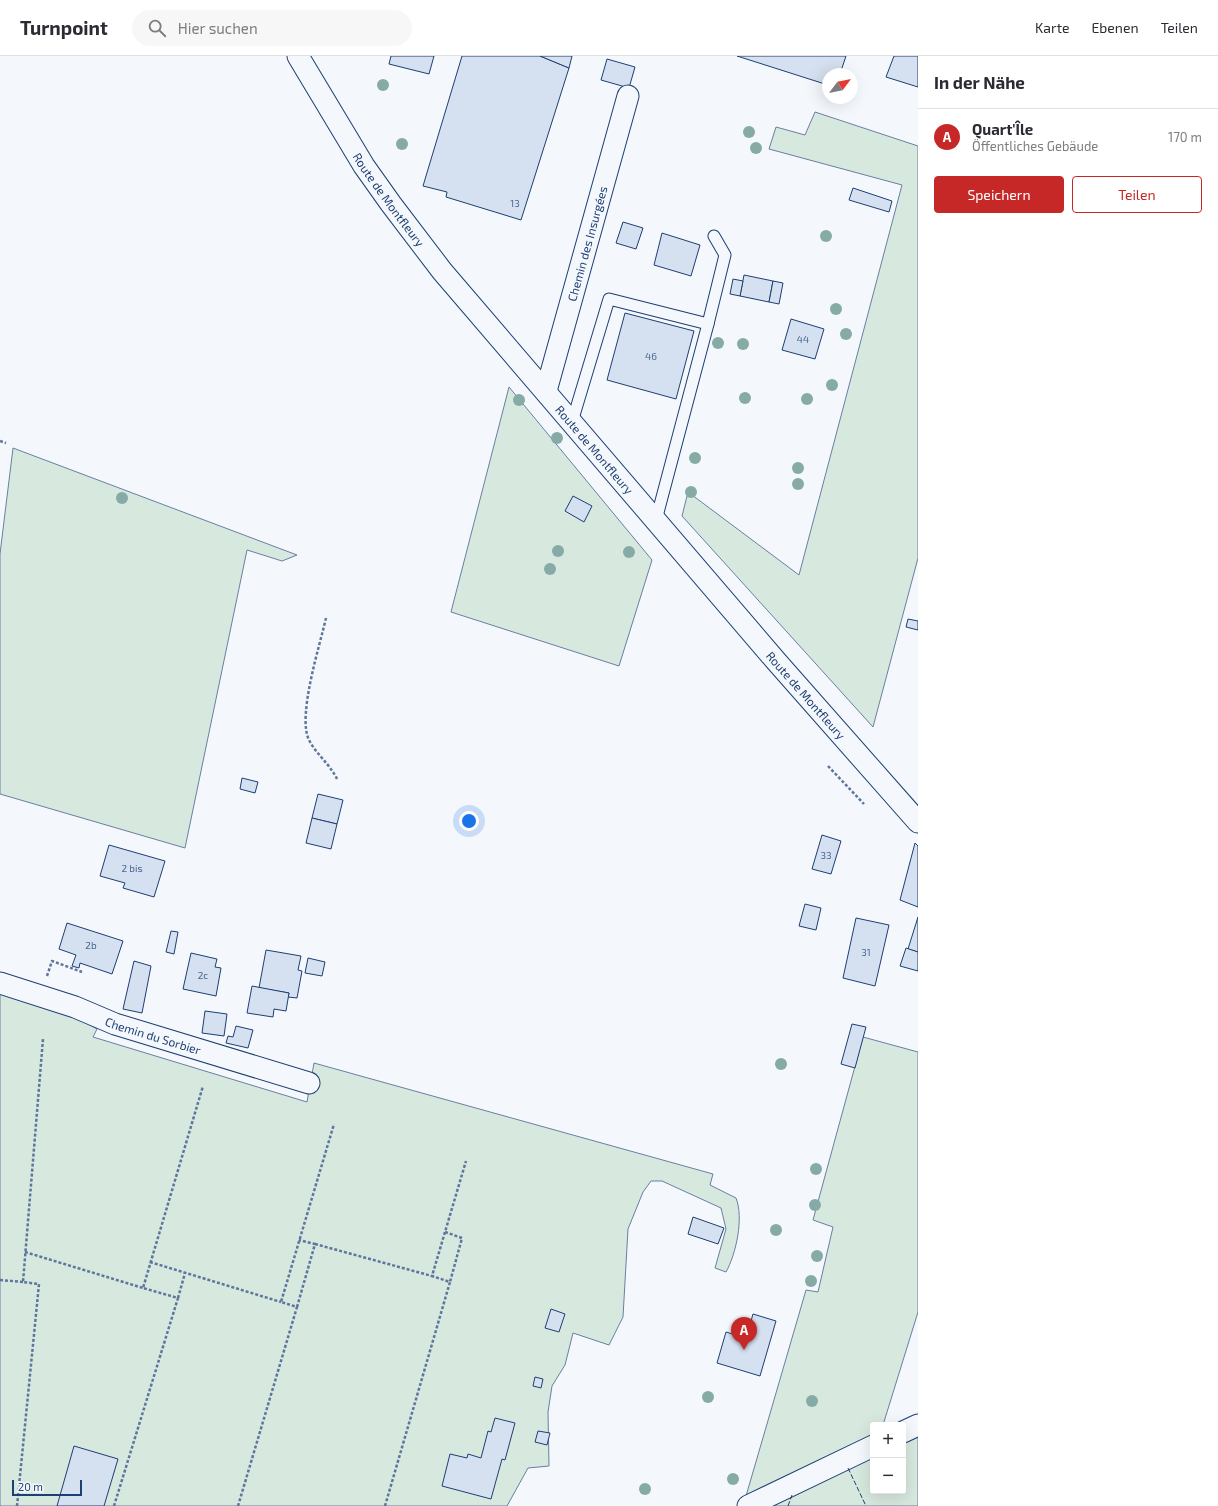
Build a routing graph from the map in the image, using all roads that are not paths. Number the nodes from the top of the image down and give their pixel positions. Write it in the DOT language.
graph roads {
  1 [pos="298,56"];
  2 [pos="628,96"];
  3 [pos="714,236"];
  4 [pos="708,324"];
  5 [pos="546,391"];
  6 [pos="572,422"];
  7 [pos="656,520"];
  8 [pos="918,822"];
  9 [pos="0,983"];
  10 [pos="308,1082"];
  11 [pos="918,1425"];
  12 [pos="906,1431"];
  13 [pos="870,1447"];
  14 [pos="748,1506"];
  1 -- 5 [label="street, Route de Montfleury"];
  2 -- 5 [label="street, Chemin des Insurgées"];
  3 -- 4 [label="lane"];
  4 -- 6 [label="lane"];
  4 -- 7 [label="lane"];
  5 -- 6 [label="street, Route de Montfleury"];
  6 -- 7 [label="street, Route de Montfleury"];
  7 -- 8 [label="street, Route de Montfleury"];
  9 -- 10 [label="street, Chemin du Sorbier"];
  11 -- 12 [label="street"];
  13 -- 14 [label="street"];
}
